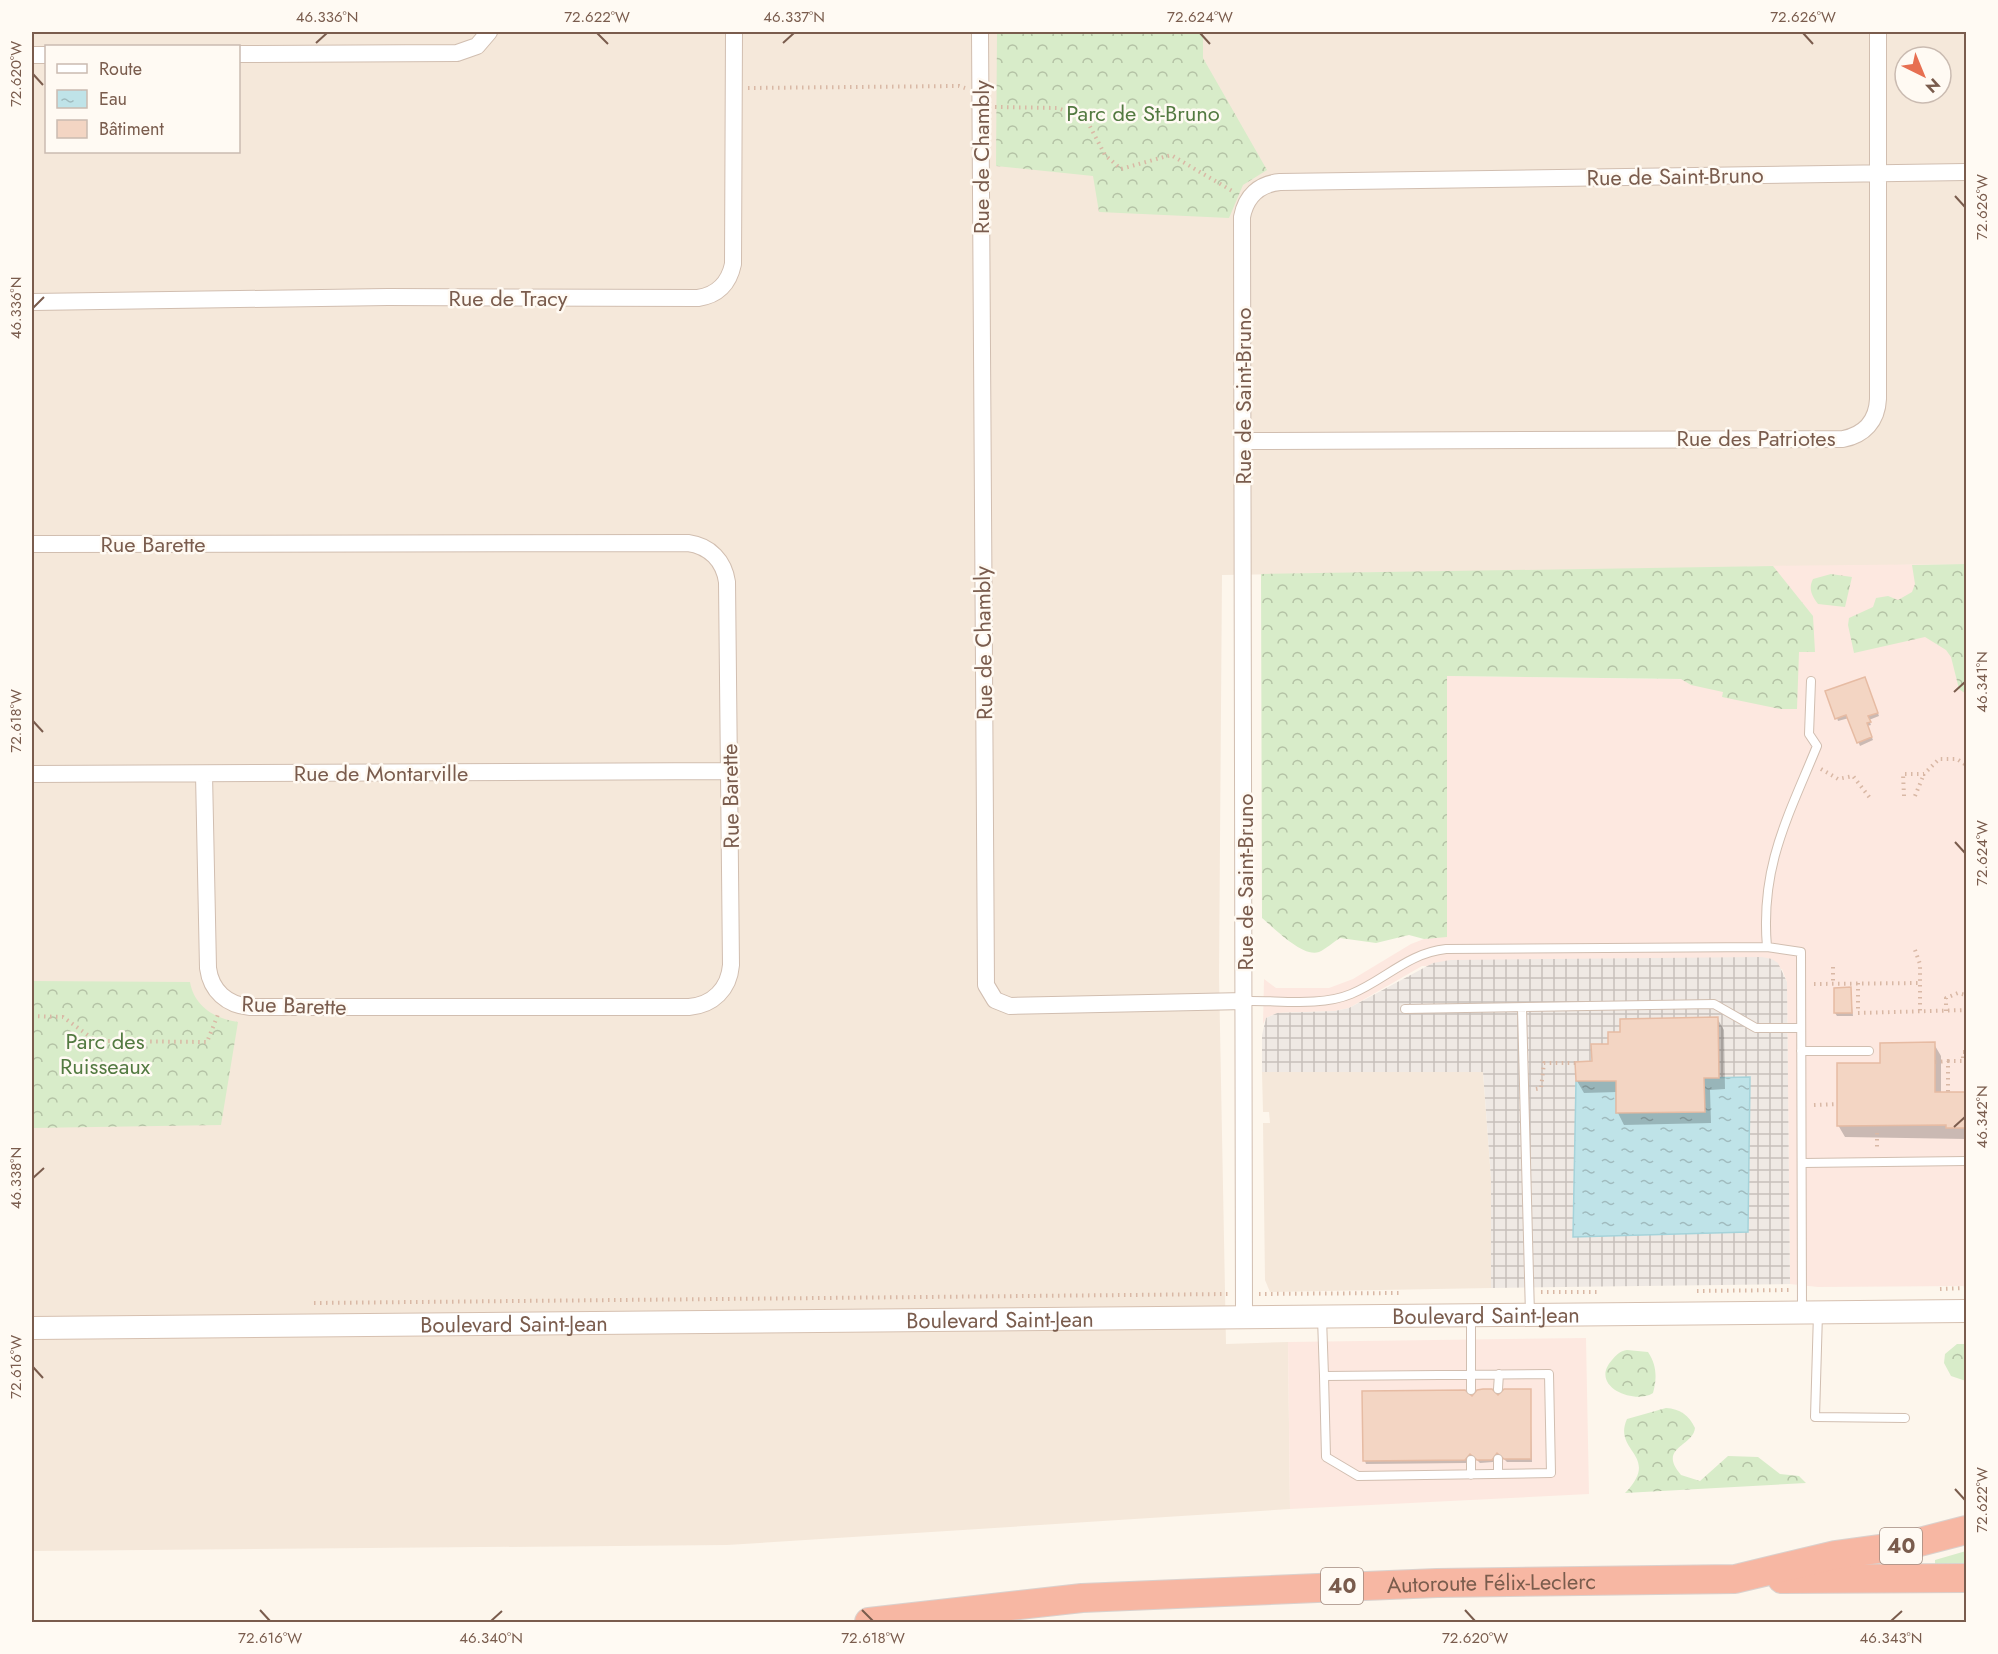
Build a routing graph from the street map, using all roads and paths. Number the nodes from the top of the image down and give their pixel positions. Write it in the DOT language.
graph roads {
  1 [pos="489,32"];
  2 [pos="734,32"];
  3 [pos="980,32"];
  4 [pos="1878,32"];
  5 [pos="240,54"];
  6 [pos="734,88"];
  7 [pos="980,100"];
  8 [pos="1878,172"];
  9 [pos="1966,172"];
  10 [pos="1251,195"];
  11 [pos="32,302"];
  12 [pos="1244,441"];
  13 [pos="32,544"];
  14 [pos="1811,681"];
  15 [pos="1810,763"];
  16 [pos="1966,765"];
  17 [pos="730,771"];
  18 [pos="32,774"];
  19 [pos="204,774"];
  20 [pos="1924,774"];
  21 [pos="1904,796"];
  22 [pos="1914,796"];
  23 [pos="1870,798"];
  24 [pos="1767,947"];
  25 [pos="1915,950"];
  26 [pos="1833,967"];
  27 [pos="1833,983"];
  28 [pos="1858,983"];
  29 [pos="1920,983"];
  30 [pos="1813,984"];
  31 [pos="1966,995"];
  32 [pos="224,998"];
  33 [pos="1245,1001"];
  34 [pos="1522,1008"];
  35 [pos="1405,1009"];
  36 [pos="1966,1010"];
  37 [pos="1920,1011"];
  38 [pos="1946,1011"];
  39 [pos="32,1016"];
  40 [pos="1801,1028"];
  41 [pos="1869,1051"];
  42 [pos="1802,1052"];
  43 [pos="1966,1052"];
  44 [pos="1948,1061"];
  45 [pos="1935,1062"];
  46 [pos="1575,1063"];
  47 [pos="1541,1088"];
  48 [pos="1948,1092"];
  49 [pos="1837,1104"];
  50 [pos="1815,1105"];
  51 [pos="1876,1133"];
  52 [pos="1876,1151"];
  53 [pos="1966,1161"];
  54 [pos="1803,1163"];
  55 [pos="1784,1290"];
  56 [pos="1690,1291"];
  57 [pos="1556,1292"];
  58 [pos="1599,1292"];
  59 [pos="1414,1293"];
  60 [pos="1220,1294"];
  61 [pos="1272,1294"];
  62 [pos="304,1303"];
  63 [pos="1966,1311"];
  64 [pos="1810,1313"];
  65 [pos="1530,1315"];
  66 [pos="1471,1316"];
  67 [pos="1322,1317"];
  68 [pos="1244,1318"];
  69 [pos="32,1328"];
  70 [pos="1498,1374"];
  71 [pos="1470,1375"];
  72 [pos="1324,1376"];
  73 [pos="1498,1389"];
  74 [pos="1471,1390"];
  75 [pos="1905,1418"];
  76 [pos="1498,1459"];
  77 [pos="1471,1460"];
  78 [pos="1471,1474"];
  79 [pos="1498,1474"];
  80 [pos="1966,1530"];
  81 [pos="1966,1578"];
  82 [pos="1735,1579"];
  83 [pos="869,1623"];
  1 -- 5 [label="street"];
  2 -- 6 [label="street, Rue de Tracy"];
  3 -- 7 [label="street, Rue de Chambly"];
  4 -- 8 [label="street, Rue des Patriotes"];
  6 -- 7 [label="path"];
  6 -- 11 [label="street, Rue de Tracy"];
  7 -- 10 [label="path"];
  7 -- 33 [label="street, Rue de Chambly"];
  8 -- 9 [label="street, Rue de Saint-Bruno"];
  8 -- 10 [label="street, Rue de Saint-Bruno"];
  8 -- 12 [label="street, Rue des Patriotes"];
  10 -- 12 [label="street, Rue de Saint-Bruno"];
  12 -- 33 [label="street, Rue de Saint-Bruno"];
  13 -- 17 [label="street, Rue Barette"];
  14 -- 15 [label="lane"];
  15 -- 23 [label="path"];
  15 -- 24 [label="lane"];
  16 -- 20 [label="path"];
  17 -- 19 [label="street, Rue de Montarville"];
  17 -- 32 [label="street, Rue Barette"];
  18 -- 19 [label="street, Rue de Montarville"];
  19 -- 32 [label="street, Rue Barette"];
  20 -- 21 [label="path"];
  20 -- 22 [label="path"];
  24 -- 33 [label="lane"];
  24 -- 40 [label="lane"];
  25 -- 29 [label="path"];
  26 -- 27 [label="path"];
  27 -- 28 [label="path"];
  27 -- 30 [label="path"];
  28 -- 29 [label="path"];
  28 -- 37 [label="path"];
  29 -- 37 [label="path"];
  31 -- 38 [label="path"];
  32 -- 39 [label="path"];
  33 -- 68 [label="street, Rue de Saint-Bruno"];
  34 -- 35 [label="lane"];
  34 -- 40 [label="lane"];
  34 -- 65 [label="lane"];
  36 -- 38 [label="path"];
  37 -- 38 [label="path"];
  40 -- 42 [label="lane"];
  41 -- 42 [label="lane"];
  42 -- 54 [label="lane"];
  43 -- 44 [label="path"];
  44 -- 45 [label="path"];
  44 -- 48 [label="path"];
  46 -- 47 [label="path"];
  49 -- 50 [label="path"];
  51 -- 52 [label="path"];
  53 -- 54 [label="lane"];
  54 -- 64 [label="lane"];
  55 -- 56 [label="path"];
  57 -- 58 [label="path, Boulevard Saint-Jean"];
  59 -- 61 [label="path, Boulevard Saint-Jean"];
  60 -- 62 [label="path, Boulevard Saint-Jean"];
  63 -- 64 [label="street, Boulevard Saint-Jean"];
  64 -- 65 [label="street, Boulevard Saint-Jean"];
  64 -- 75 [label="lane"];
  65 -- 66 [label="street, Boulevard Saint-Jean"];
  66 -- 67 [label="street, Boulevard Saint-Jean"];
  66 -- 71 [label="lane"];
  67 -- 68 [label="street, Boulevard Saint-Jean"];
  67 -- 72 [label="lane"];
  68 -- 69 [label="street, Boulevard Saint-Jean"];
  70 -- 71 [label="lane"];
  70 -- 73 [label="lane"];
  70 -- 79 [label="lane"];
  71 -- 72 [label="lane"];
  71 -- 74 [label="lane"];
  72 -- 78 [label="lane"];
  76 -- 79 [label="lane"];
  77 -- 78 [label="lane"];
  78 -- 79 [label="lane"];
  80 -- 82 [label="highway, Autoroute Félix-Leclerc / 40"];
  81 -- 82 [label="highway"];
  82 -- 83 [label="highway, Autoroute Félix-Leclerc / 40"];
}
